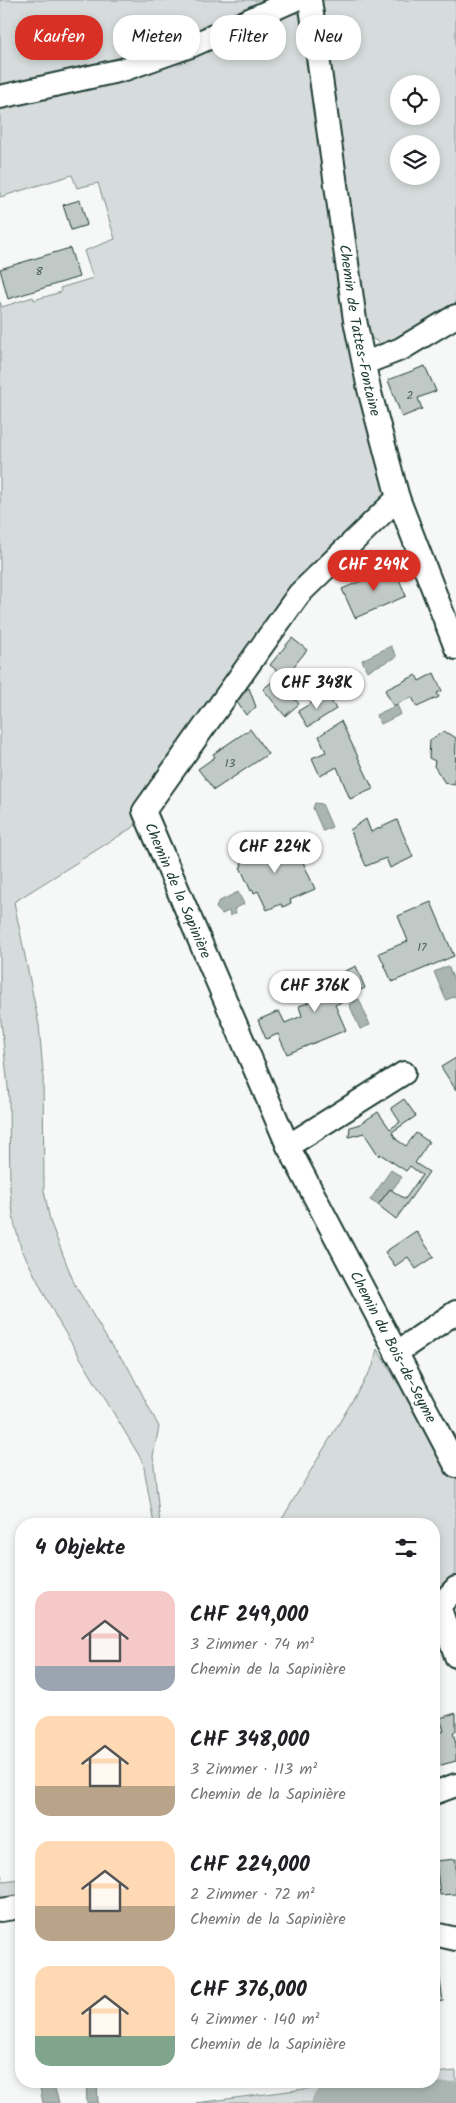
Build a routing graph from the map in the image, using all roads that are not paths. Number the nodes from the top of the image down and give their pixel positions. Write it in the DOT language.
graph roads {
  1 [pos="294,0"];
  2 [pos="310,0"];
  3 [pos="0,97"];
  4 [pos="456,316"];
  5 [pos="365,363"];
  6 [pos="398,498"];
  7 [pos="456,648"];
  8 [pos="404,1073"];
  9 [pos="288,1146"];
  10 [pos="346,1254"];
  11 [pos="456,1312"];
  12 [pos="396,1353"];
  13 [pos="456,1466"];
  14 [pos="456,1588"];
  15 [pos="440,1605"];
  16 [pos="440,1609"];
  17 [pos="456,1656"];
  18 [pos="456,1785"];
  19 [pos="440,1792"];
  20 [pos="15,1908"];
  21 [pos="0,1910"];
  22 [pos="440,1935"];
  23 [pos="456,1939"];
  1 -- 3 [label="street"];
  2 -- 5 [label="street, Chemin de Tattes-Fontaine"];
  4 -- 5 [label="street"];
  5 -- 6 [label="street, Chemin de Tattes-Fontaine"];
  6 -- 7 [label="street, Chemin de Tattes-Fontaine"];
  6 -- 9 [label="street, Chemin de la Sapinière"];
  8 -- 9 [label="street"];
  9 -- 10 [label="street, Chemin de la Sapinière"];
  10 -- 12 [label="street, Chemin du Bois-de-Seyme"];
  11 -- 12 [label="street"];
  12 -- 13 [label="street, Chemin du Bois-de-Seyme"];
  14 -- 15 [label="street"];
  16 -- 17 [label="street"];
  18 -- 19 [label="street"];
  20 -- 21 [label="street"];
  22 -- 23 [label="street"];
}
